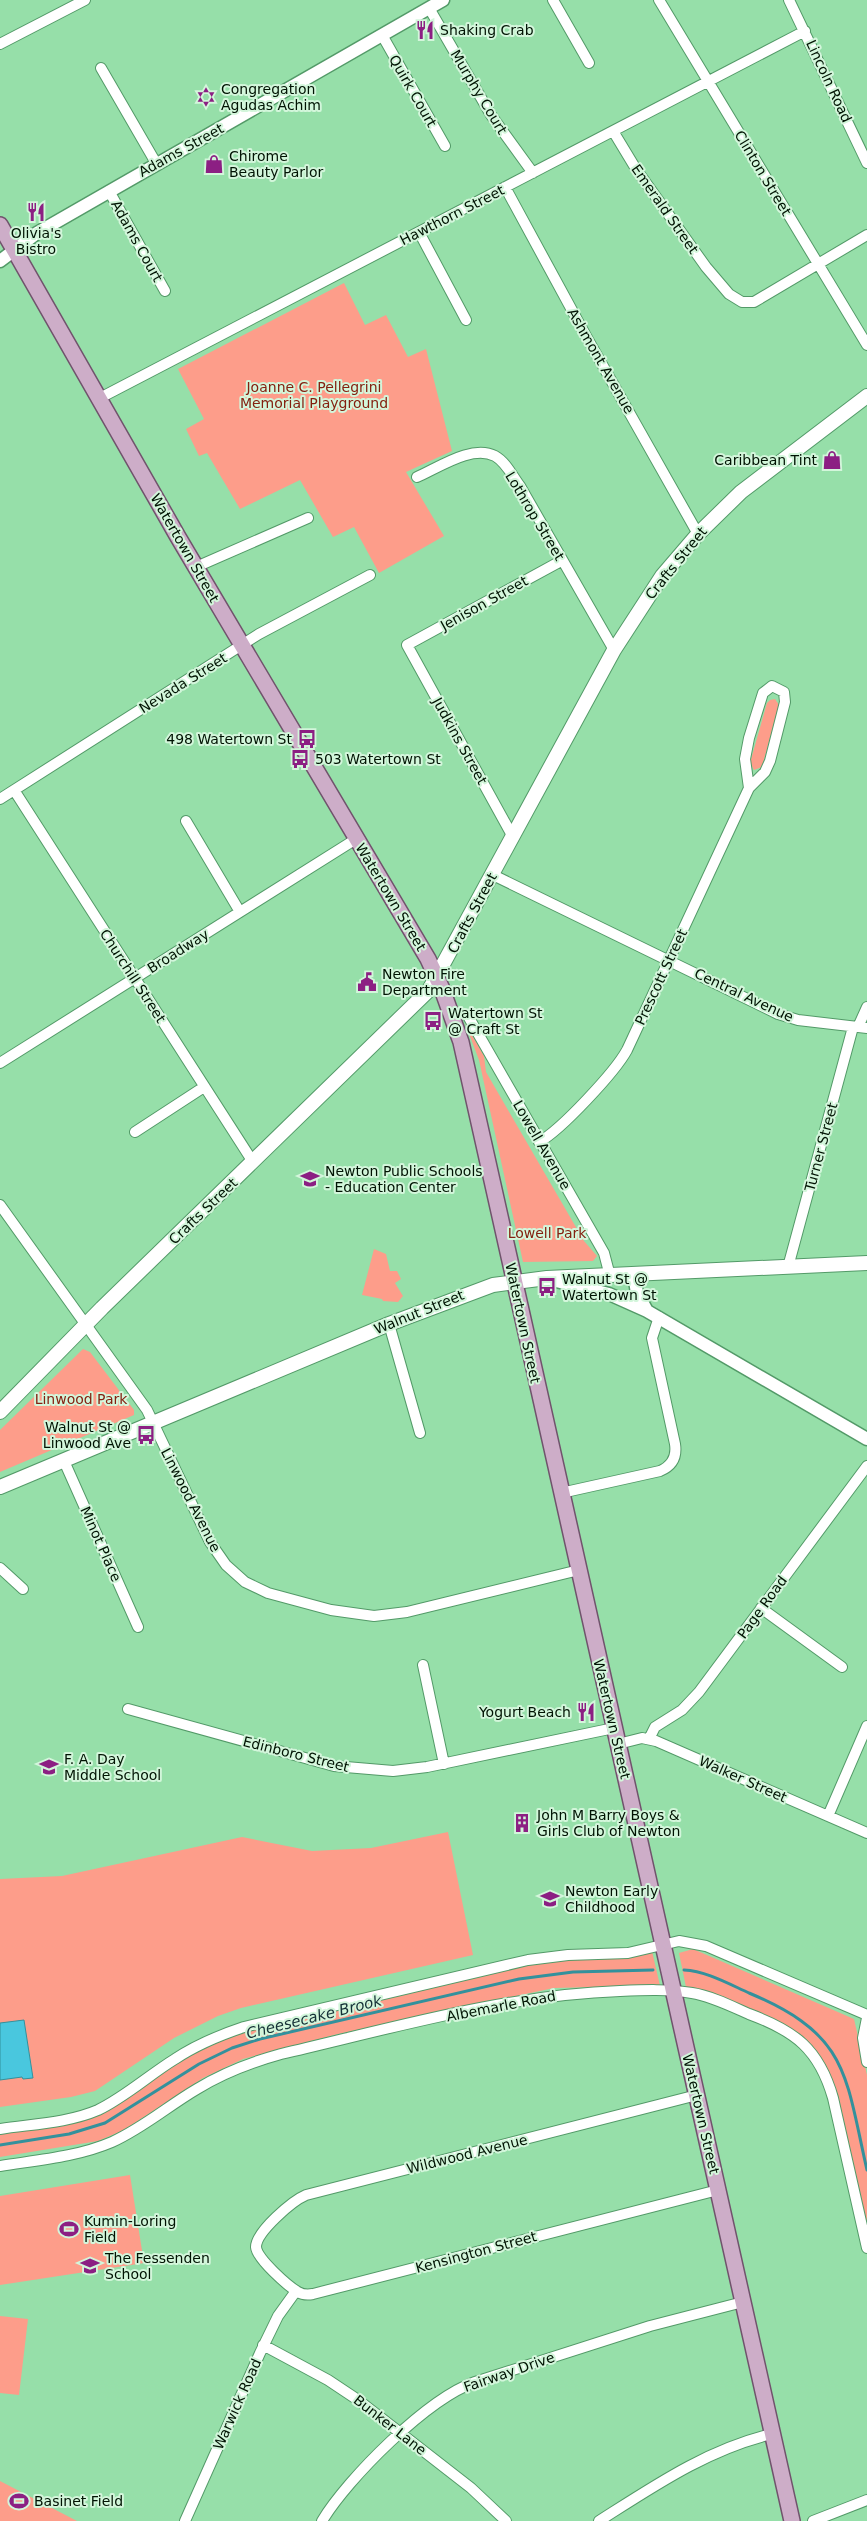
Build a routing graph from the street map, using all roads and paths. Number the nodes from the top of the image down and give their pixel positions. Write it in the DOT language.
graph roads {
  1 [pos="85,0"];
  2 [pos="443,0"];
  3 [pos="553,0"];
  4 [pos="660,0"];
  5 [pos="789,0"];
  6 [pos="429,8"];
  7 [pos="805,31"];
  8 [pos="382,35"];
  9 [pos="0,44"];
  10 [pos="589,63"];
  11 [pos="101,68"];
  12 [pos="708,82"];
  13 [pos="613,131"];
  14 [pos="445,146"];
  15 [pos="156,163"];
  16 [pos="867,163"];
  17 [pos="532,173"];
  18 [pos="505,187"];
  19 [pos="109,191"];
  20 [pos="0,225"];
  21 [pos="419,232"];
  22 [pos="867,235"];
  23 [pos="14,251"];
  24 [pos="0,261"];
  25 [pos="818,265"];
  26 [pos="165,291"];
  27 [pos="466,320"];
  28 [pos="867,345"];
  29 [pos="867,396"];
  30 [pos="98,399"];
  31 [pos="417,477"];
  32 [pos="308,518"];
  33 [pos="698,534"];
  34 [pos="561,561"];
  35 [pos="196,568"];
  36 [pos="370,575"];
  37 [pos="407,645"];
  38 [pos="242,646"];
  39 [pos="614,650"];
  40 [pos="749,788"];
  41 [pos="14,790"];
  42 [pos="0,799"];
  43 [pos="186,821"];
  44 [pos="356,838"];
  45 [pos="513,838"];
  46 [pos="493,875"];
  47 [pos="240,912"];
  48 [pos="668,960"];
  49 [pos="135,978"];
  50 [pos="437,978"];
  51 [pos="867,1007"];
  52 [pos="468,1016"];
  53 [pos="859,1027"];
  54 [pos="0,1063"];
  55 [pos="204,1088"];
  56 [pos="136,1132"];
  57 [pos="539,1142"];
  58 [pos="253,1162"];
  59 [pos="0,1204"];
  60 [pos="867,1263"];
  61 [pos="788,1267"];
  62 [pos="634,1275"];
  63 [pos="610,1276"];
  64 [pos="546,1278"];
  65 [pos="514,1281"];
  66 [pos="647,1311"];
  67 [pos="659,1317"];
  68 [pos="389,1324"];
  69 [pos="86,1325"];
  70 [pos="0,1412"];
  71 [pos="154,1423"];
  72 [pos="420,1433"];
  73 [pos="867,1439"];
  74 [pos="64,1460"];
  75 [pos="867,1466"];
  76 [pos="0,1487"];
  77 [pos="561,1493"];
  78 [pos="0,1568"];
  79 [pos="579,1570"];
  80 [pos="23,1589"];
  81 [pos="761,1608"];
  82 [pos="138,1627"];
  83 [pos="423,1665"];
  84 [pos="842,1667"];
  85 [pos="128,1709"];
  86 [pos="867,1726"];
  87 [pos="614,1728"];
  88 [pos="649,1739"];
  89 [pos="618,1744"];
  90 [pos="444,1764"];
  91 [pos="828,1816"];
  92 [pos="867,1833"];
  93 [pos="663,1945"];
  94 [pos="674,1991"];
  95 [pos="867,2017"];
  96 [pos="867,2062"];
  97 [pos="697,2095"];
  98 [pos="0,2129"];
  99 [pos="0,2166"];
  100 [pos="718,2190"];
  101 [pos="867,2248"];
  102 [pos="296,2291"];
  103 [pos="743,2302"];
  104 [pos="263,2345"];
  105 [pos="401,2434"];
  106 [pos="772,2434"];
  107 [pos="867,2500"];
  108 [pos="185,2521"];
  109 [pos="322,2521"];
  110 [pos="506,2521"];
  111 [pos="600,2521"];
  112 [pos="792,2521"];
  113 [pos="814,2521"];
  1 -- 9 [label="street"];
  2 -- 6 [label="street, Adams Street"];
  3 -- 10 [label="street"];
  4 -- 12 [label="street, Clinton Street"];
  5 -- 7 [label="street, Lincoln Road"];
  6 -- 8 [label="street, Adams Street"];
  6 -- 17 [label="street, Murphy Court"];
  7 -- 12 [label="street, Hawthorn Street"];
  7 -- 16 [label="street, Lincoln Road"];
  8 -- 14 [label="street, Quirk Court"];
  8 -- 15 [label="street, Adams Street"];
  11 -- 15 [label="street"];
  12 -- 13 [label="street, Hawthorn Street"];
  12 -- 25 [label="street, Clinton Street"];
  13 -- 17 [label="street, Hawthorn Street"];
  13 -- 25 [label="street, Emerald Street"];
  15 -- 19 [label="street, Adams Street"];
  17 -- 18 [label="street, Hawthorn Street"];
  18 -- 21 [label="street, Hawthorn Street"];
  18 -- 33 [label="street, Ashmont Avenue"];
  19 -- 23 [label="street, Adams Street"];
  19 -- 26 [label="street, Adams Court"];
  20 -- 23 [label="main road, Watertown Street"];
  21 -- 27 [label="street"];
  21 -- 30 [label="street, Hawthorn Street"];
  22 -- 25 [label="street, Emerald Street"];
  23 -- 24 [label="street, Adams Street"];
  23 -- 30 [label="main road, Watertown Street"];
  25 -- 28 [label="street, Clinton Street"];
  29 -- 33 [label="main road, Crafts Street"];
  30 -- 35 [label="main road, Watertown Street"];
  31 -- 34 [label="street, Lothrop Street"];
  32 -- 35 [label="street"];
  33 -- 39 [label="main road, Crafts Street"];
  34 -- 37 [label="street, Jenison Street"];
  34 -- 39 [label="street, Lothrop Street"];
  35 -- 38 [label="main road, Watertown Street"];
  36 -- 38 [label="street, Nevada Street"];
  37 -- 45 [label="street, Judkins Street"];
  38 -- 41 [label="street, Nevada Street"];
  38 -- 44 [label="main road, Watertown Street"];
  39 -- 45 [label="main road, Crafts Street"];
  40 -- 40 [label="street, Prescott Street"];
  40 -- 48 [label="street, Prescott Street"];
  41 -- 42 [label="street, Nevada Street"];
  41 -- 49 [label="street, Churchill Street"];
  43 -- 47 [label="street"];
  44 -- 47 [label="street, Broadway"];
  44 -- 50 [label="main road, Watertown Street"];
  45 -- 46 [label="main road, Crafts Street"];
  46 -- 48 [label="street, Central Avenue"];
  46 -- 50 [label="main road, Crafts Street"];
  47 -- 49 [label="street, Broadway"];
  48 -- 53 [label="street, Central Avenue"];
  48 -- 57 [label="street, Prescott Street"];
  49 -- 54 [label="street, Broadway"];
  49 -- 55 [label="street, Churchill Street"];
  50 -- 58 [label="main road, Crafts Street"];
  50 -- 65 [label="main road, Watertown Street"];
  51 -- 53 [label="street, Turner Street"];
  52 -- 57 [label="street, Lowell Avenue"];
  53 -- 61 [label="street, Turner Street"];
  55 -- 56 [label="street"];
  55 -- 58 [label="street, Churchill Street"];
  57 -- 63 [label="street, Lowell Avenue"];
  58 -- 69 [label="main road, Crafts Street"];
  59 -- 69 [label="street, Linwood Avenue"];
  60 -- 61 [label="main road, Walnut Street"];
  61 -- 62 [label="main road, Walnut Street"];
  62 -- 63 [label="main road, Walnut Street"];
  62 -- 66 [label="street"];
  63 -- 64 [label="main road, Walnut Street"];
  64 -- 65 [label="main road, Walnut Street"];
  64 -- 66 [label="street"];
  65 -- 68 [label="main road, Walnut Street"];
  65 -- 77 [label="main road, Watertown Street"];
  66 -- 67 [label="street"];
  67 -- 73 [label="street"];
  67 -- 77 [label="street"];
  68 -- 71 [label="main road, Walnut Street"];
  68 -- 72 [label="street"];
  69 -- 70 [label="main road, Crafts Street"];
  69 -- 71 [label="street, Linwood Avenue"];
  71 -- 74 [label="main road, Walnut Street"];
  71 -- 79 [label="street, Linwood Avenue"];
  74 -- 76 [label="main road, Walnut Street"];
  74 -- 82 [label="street, Minot Place"];
  75 -- 81 [label="street, Page Road"];
  77 -- 79 [label="main road, Watertown Street"];
  78 -- 80 [label="street"];
  79 -- 87 [label="main road, Watertown Street"];
  81 -- 84 [label="street"];
  81 -- 88 [label="street, Page Road"];
  83 -- 90 [label="street"];
  85 -- 90 [label="street, Edinboro Street"];
  86 -- 91 [label="street"];
  87 -- 89 [label="main road, Watertown Street"];
  87 -- 90 [label="street, Edinboro Street"];
  88 -- 89 [label="street"];
  88 -- 91 [label="street, Walker Street"];
  89 -- 93 [label="main road, Watertown Street"];
  91 -- 92 [label="street, Walker Street"];
  93 -- 94 [label="main road, Watertown Street"];
  93 -- 95 [label="street"];
  93 -- 98 [label="street"];
  94 -- 97 [label="main road, Watertown Street"];
  94 -- 99 [label="street, Albemarle Road"];
  94 -- 101 [label="street, Albemarle Road"];
  95 -- 96 [label="street"];
  97 -- 100 [label="main road, Watertown Street"];
  97 -- 102 [label="street, Wildwood Avenue"];
  100 -- 102 [label="street, Kensington Street"];
  100 -- 103 [label="main road, Watertown Street"];
  102 -- 104 [label="street, Warwick Road"];
  103 -- 105 [label="street, Fairway Drive"];
  103 -- 106 [label="main road, Watertown Street"];
  104 -- 105 [label="street, Bunker Lane"];
  104 -- 108 [label="street, Warwick Road"];
  105 -- 109 [label="street, Fairway Drive"];
  105 -- 110 [label="street, Bunker Lane"];
  106 -- 111 [label="street"];
  106 -- 112 [label="main road, Watertown Street"];
  107 -- 113 [label="street"];
}
